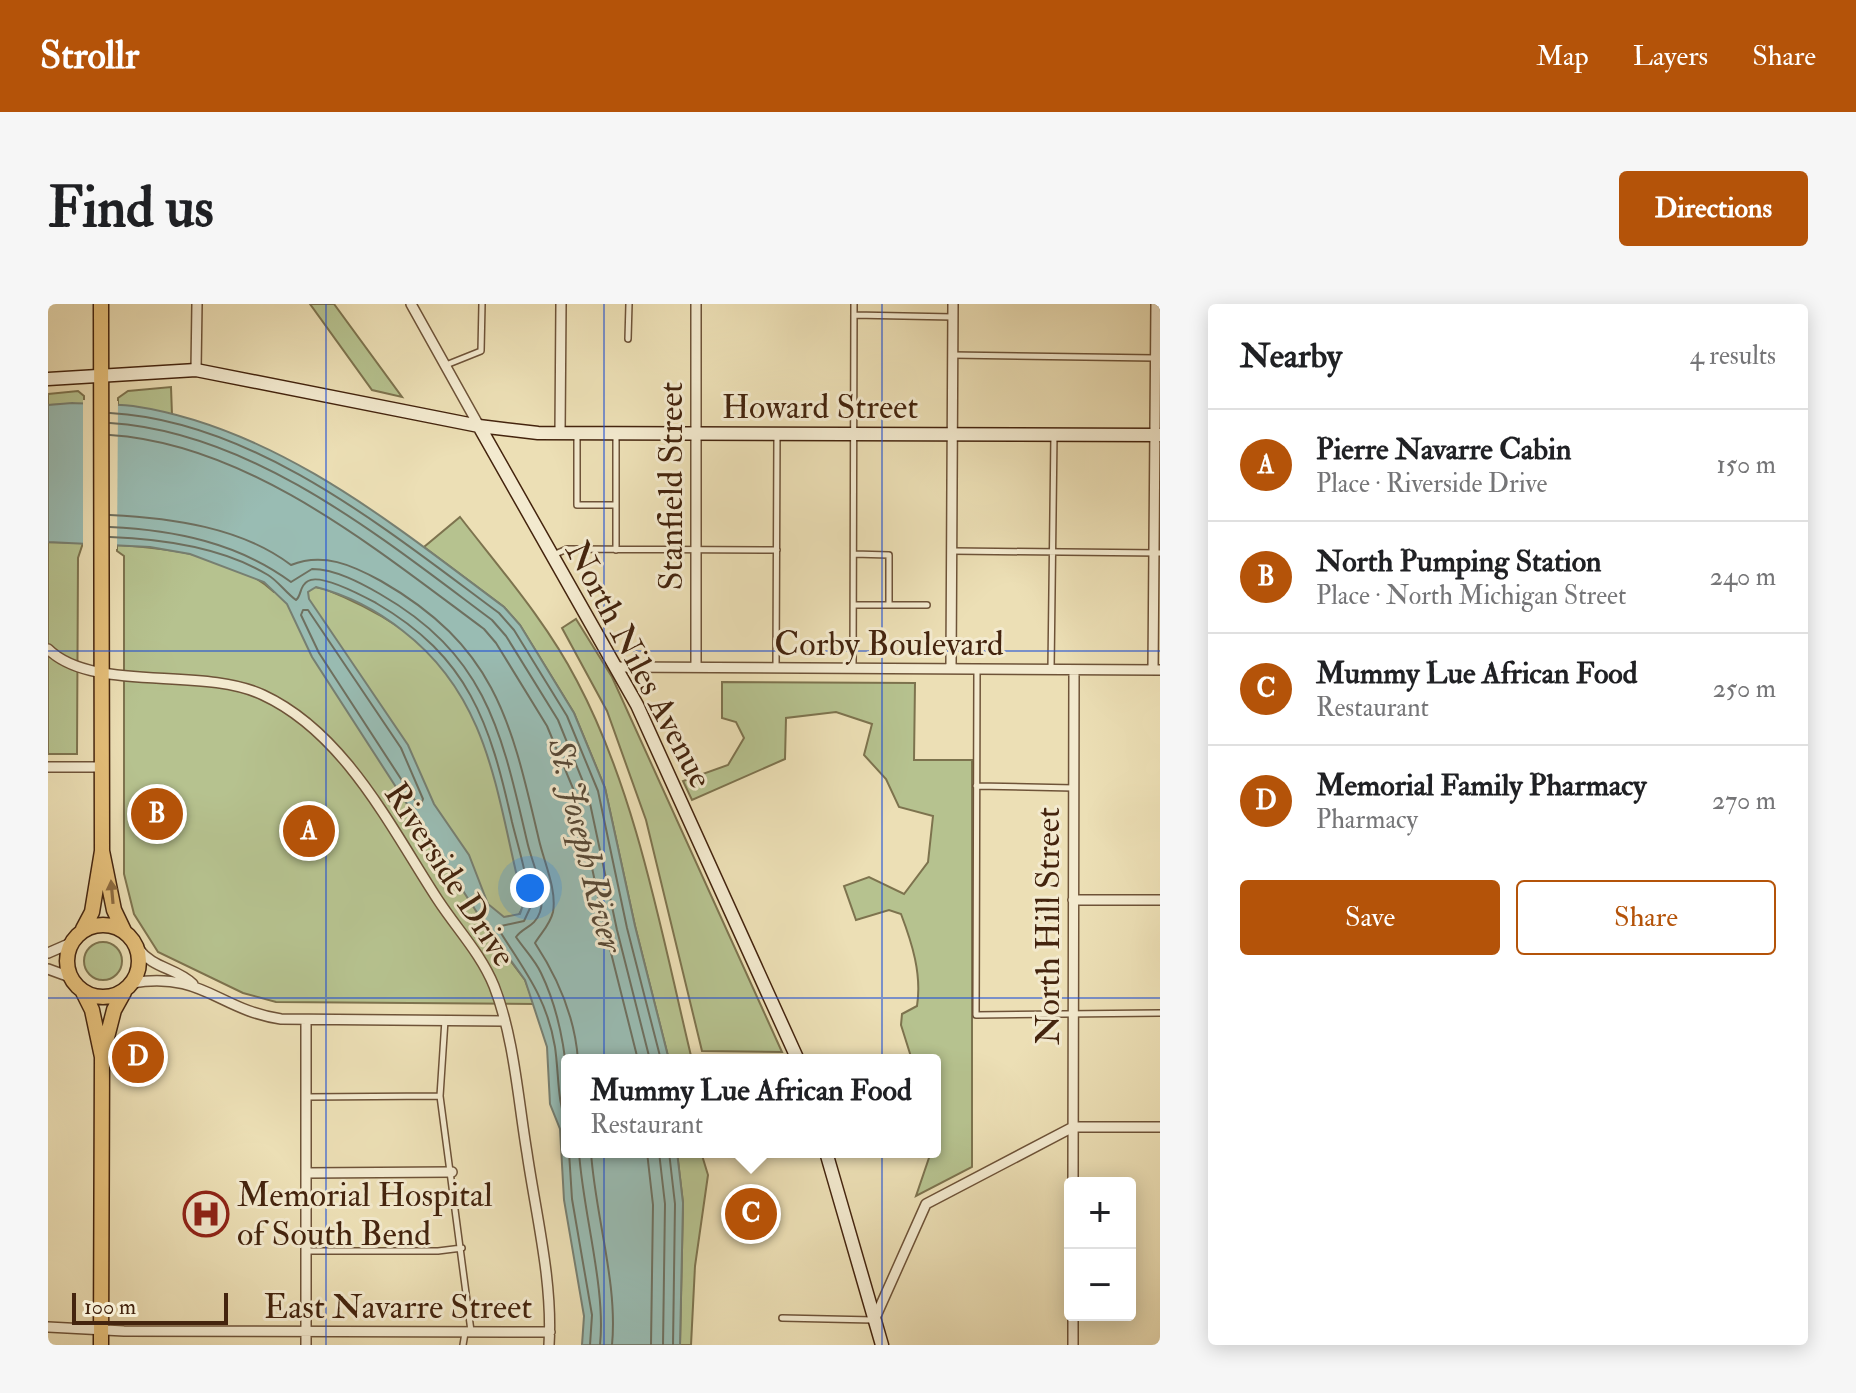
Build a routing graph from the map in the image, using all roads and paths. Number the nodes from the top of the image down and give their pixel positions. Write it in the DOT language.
graph roads {
  1 [pos="101,304"];
  2 [pos="197,304"];
  3 [pos="411,304"];
  4 [pos="482,304"];
  5 [pos="561,304"];
  6 [pos="629,304"];
  7 [pos="696,304"];
  8 [pos="854,304"];
  9 [pos="953,304"];
  10 [pos="1156,304"];
  11 [pos="854,315"];
  12 [pos="953,317"];
  13 [pos="628,339"];
  14 [pos="952,355"];
  15 [pos="1155,358"];
  16 [pos="446,365"];
  17 [pos="196,370"];
  18 [pos="100,374"];
  19 [pos="48,379"];
  20 [pos="479,426"];
  21 [pos="560,433"];
  22 [pos="577,433"];
  23 [pos="696,433"];
  24 [pos="616,434"];
  25 [pos="777,434"];
  26 [pos="952,434"];
  27 [pos="854,435"];
  28 [pos="1054,435"];
  29 [pos="1158,435"];
  30 [pos="616,505"];
  31 [pos="616,550"];
  32 [pos="777,550"];
  33 [pos="697,551"];
  34 [pos="952,551"];
  35 [pos="1157,553"];
  36 [pos="854,554"];
  37 [pos="1052,554"];
  38 [pos="553,555"];
  39 [pos="854,605"];
  40 [pos="889,605"];
  41 [pos="927,605"];
  42 [pos="48,649"];
  43 [pos="617,667"];
  44 [pos="696,667"];
  45 [pos="776,668"];
  46 [pos="853,668"];
  47 [pos="951,668"];
  48 [pos="977,669"];
  49 [pos="1051,670"];
  50 [pos="1074,670"];
  51 [pos="1156,670"];
  52 [pos="101,671"];
  53 [pos="48,767"];
  54 [pos="100,767"];
  55 [pos="976,786"];
  56 [pos="1074,788"];
  57 [pos="102,851"];
  58 [pos="1073,900"];
  59 [pos="1160,900"];
  60 [pos="83,929"];
  61 [pos="124,931"];
  62 [pos="71,943"];
  63 [pos="138,948"];
  64 [pos="48,953"];
  65 [pos="48,969"];
  66 [pos="70,977"];
  67 [pos="193,984"];
  68 [pos="128,987"];
  69 [pos="83,992"];
  70 [pos="1160,1013"];
  71 [pos="1073,1014"];
  72 [pos="306,1020"];
  73 [pos="445,1020"];
  74 [pos="504,1021"];
  75 [pos="795,1054"];
  76 [pos="102,1057"];
  77 [pos="440,1096"];
  78 [pos="306,1097"];
  79 [pos="1073,1127"];
  80 [pos="1160,1127"];
  81 [pos="828,1158"];
  82 [pos="452,1172"];
  83 [pos="306,1173"];
  84 [pos="1073,1177"];
  85 [pos="462,1248"];
  86 [pos="306,1251"];
  87 [pos="782,1318"];
  88 [pos="877,1318"];
  89 [pos="1073,1321"];
  90 [pos="48,1327"];
  91 [pos="102,1329"];
  92 [pos="306,1332"];
  93 [pos="468,1332"];
  94 [pos="550,1332"];
  95 [pos="101,1345"];
  96 [pos="306,1345"];
  97 [pos="463,1345"];
  98 [pos="549,1345"];
  99 [pos="882,1345"];
  100 [pos="1073,1345"];
  1 -- 18 [label="main road"];
  2 -- 17 [label="street"];
  3 -- 16 [label="street, North Niles Avenue"];
  4 -- 16 [label="lane"];
  5 -- 21 [label="street"];
  6 -- 13 [label="lane"];
  7 -- 23 [label="street, Stanfield Street"];
  8 -- 11 [label="lane"];
  9 -- 12 [label="street"];
  10 -- 15 [label="street"];
  11 -- 12 [label="lane"];
  11 -- 27 [label="lane"];
  12 -- 14 [label="street"];
  14 -- 15 [label="lane"];
  14 -- 26 [label="street"];
  15 -- 29 [label="street"];
  16 -- 20 [label="street, North Niles Avenue"];
  17 -- 18 [label="street, Howard Street"];
  17 -- 20 [label="street, Howard Street"];
  18 -- 19 [label="street, Howard Street"];
  18 -- 52 [label="main road"];
  20 -- 21 [label="street, Howard Street"];
  20 -- 38 [label="street, North Niles Avenue"];
  21 -- 22 [label="street, Howard Street"];
  22 -- 24 [label="street, Howard Street"];
  22 -- 30 [label="lane"];
  23 -- 24 [label="street, Howard Street"];
  23 -- 25 [label="street, Howard Street"];
  23 -- 33 [label="street, Stanfield Street"];
  24 -- 30 [label="lane"];
  25 -- 27 [label="street, Howard Street"];
  25 -- 32 [label="lane"];
  26 -- 27 [label="street, Howard Street"];
  26 -- 28 [label="street, Howard Street"];
  26 -- 34 [label="street"];
  27 -- 36 [label="lane"];
  28 -- 29 [label="street, Howard Street"];
  28 -- 37 [label="lane"];
  29 -- 35 [label="street"];
  30 -- 31 [label="lane"];
  31 -- 33 [label="lane"];
  31 -- 38 [label="lane"];
  32 -- 33 [label="lane"];
  32 -- 45 [label="lane"];
  33 -- 44 [label="street, Stanfield Street"];
  34 -- 37 [label="lane"];
  34 -- 47 [label="street"];
  35 -- 37 [label="lane"];
  35 -- 51 [label="street"];
  36 -- 39 [label="lane"];
  36 -- 40 [label="lane"];
  37 -- 49 [label="lane"];
  38 -- 43 [label="street, North Niles Avenue"];
  39 -- 40 [label="lane"];
  39 -- 46 [label="lane"];
  40 -- 41 [label="lane"];
  42 -- 52 [label="street, Riverside Drive"];
  43 -- 44 [label="street, Corby Boulevard"];
  43 -- 75 [label="street, North Niles Avenue"];
  44 -- 45 [label="street, Corby Boulevard"];
  45 -- 46 [label="street, Corby Boulevard"];
  46 -- 47 [label="street, Corby Boulevard"];
  47 -- 48 [label="street, Corby Boulevard"];
  48 -- 49 [label="street, Corby Boulevard"];
  48 -- 55 [label="lane"];
  49 -- 50 [label="street, Corby Boulevard"];
  50 -- 51 [label="street, Corby Boulevard"];
  50 -- 56 [label="street, North Hill Street"];
  52 -- 54 [label="main road"];
  52 -- 74 [label="street, Riverside Drive"];
  53 -- 54 [label="street"];
  54 -- 57 [label="main road"];
  55 -- 56 [label="lane"];
  55 -- 71 [label="lane"];
  56 -- 58 [label="street, North Hill Street"];
  57 -- 60 [label="main road"];
  61 -- 57 [label="main road, one-way"];
  58 -- 59 [label="street"];
  58 -- 71 [label="street, North Hill Street"];
  60 -- 61 [label="main road"];
  60 -- 62 [label="main road"];
  61 -- 63 [label="main road"];
  62 -- 64 [label="street"];
  62 -- 66 [label="main road"];
  63 -- 67 [label="street"];
  63 -- 68 [label="main road"];
  65 -- 66 [label="street"];
  66 -- 69 [label="main road"];
  67 -- 68 [label="street"];
  67 -- 72 [label="street"];
  68 -- 69 [label="main road"];
  68 -- 76 [label="main road"];
  69 -- 76 [label="main road"];
  70 -- 71 [label="lane"];
  71 -- 79 [label="street, North Hill Street"];
  72 -- 73 [label="street"];
  72 -- 78 [label="street"];
  73 -- 74 [label="street"];
  73 -- 77 [label="lane"];
  74 -- 94 [label="street, Riverside Drive"];
  76 -- 91 [label="main road"];
  77 -- 78 [label="lane"];
  77 -- 82 [label="lane"];
  78 -- 83 [label="street"];
  79 -- 80 [label="street"];
  79 -- 84 [label="street, North Hill Street"];
  79 -- 88 [label="street"];
  81 -- 88 [label="street"];
  82 -- 83 [label="street"];
  82 -- 85 [label="lane"];
  83 -- 86 [label="street"];
  85 -- 86 [label="lane"];
  85 -- 93 [label="lane"];
  86 -- 92 [label="street"];
  87 -- 88 [label="lane"];
  88 -- 99 [label="street"];
  89 -- 100 [label="street"];
  90 -- 91 [label="street, East Navarre Street"];
  91 -- 92 [label="street, East Navarre Street"];
  91 -- 95 [label="main road"];
  92 -- 93 [label="street, East Navarre Street"];
  92 -- 96 [label="street"];
  93 -- 94 [label="street, East Navarre Street"];
  93 -- 97 [label="lane"];
  94 -- 98 [label="street, Riverside Drive"];
}
